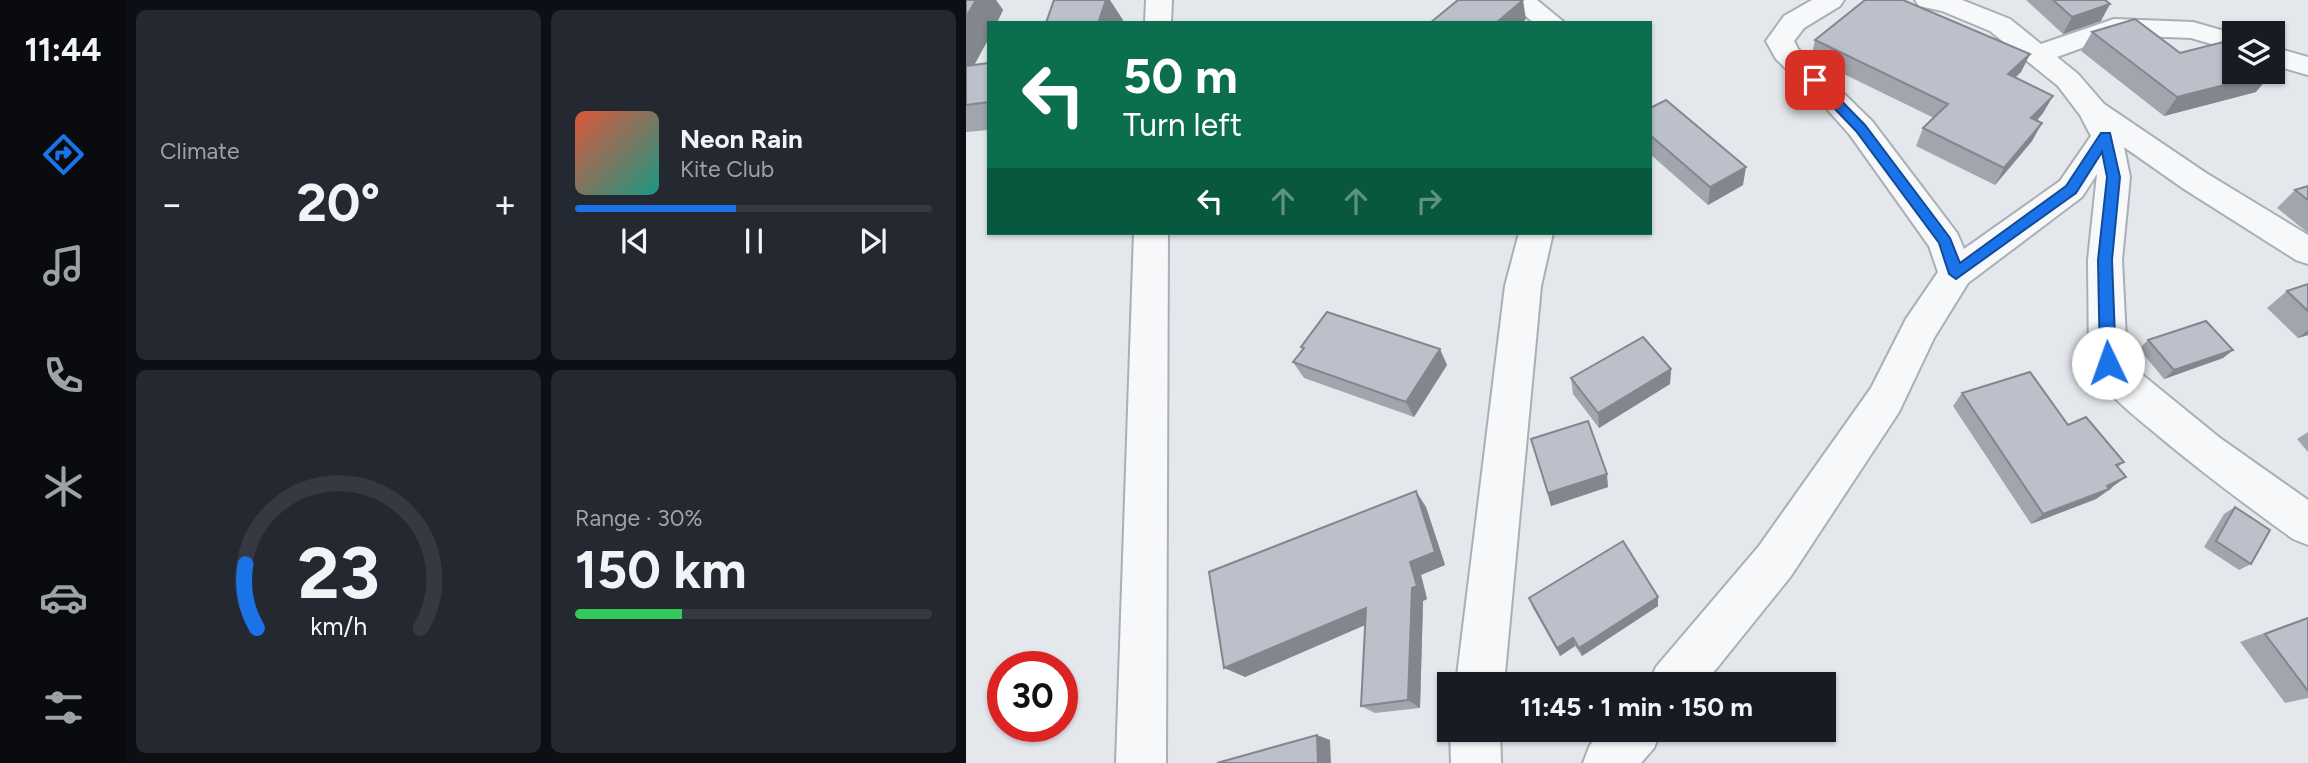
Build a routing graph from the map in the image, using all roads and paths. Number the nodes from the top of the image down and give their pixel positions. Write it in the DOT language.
graph roads {
  1 [pos="1159,0"];
  2 [pos="1520,0"];
  3 [pos="1831,0"];
  4 [pos="1928,0"];
  5 [pos="1158,21"];
  6 [pos="1549,21"];
  7 [pos="2222,39"];
  8 [pos="2039,54"];
  9 [pos="2285,59"];
  10 [pos="2308,66"];
  11 [pos="2100,124"];
  12 [pos="1151,235"];
  13 [pos="1535,235"];
  14 [pos="2308,251"];
  15 [pos="1956,274"];
  16 [pos="2308,525"];
  17 [pos="1481,672"];
  18 [pos="1683,672"];
  19 [pos="1475,742"];
  20 [pos="1626,742"];
  21 [pos="1141,763"];
  22 [pos="1476,763"];
  23 [pos="1608,763"];
  1 -- 5 [label="street"];
  2 -- 6 [label="street"];
  3 -- 15 [label="street"];
  4 -- 8 [label="street"];
  7 -- 8 [label="street"];
  8 -- 11 [label="street"];
  9 -- 10 [label="street"];
  11 -- 14 [label="street"];
  11 -- 15 [label="street"];
  11 -- 16 [label="street"];
  12 -- 21 [label="street"];
  13 -- 17 [label="street"];
  15 -- 18 [label="street"];
  19 -- 22 [label="street"];
  20 -- 23 [label="street"];
}
